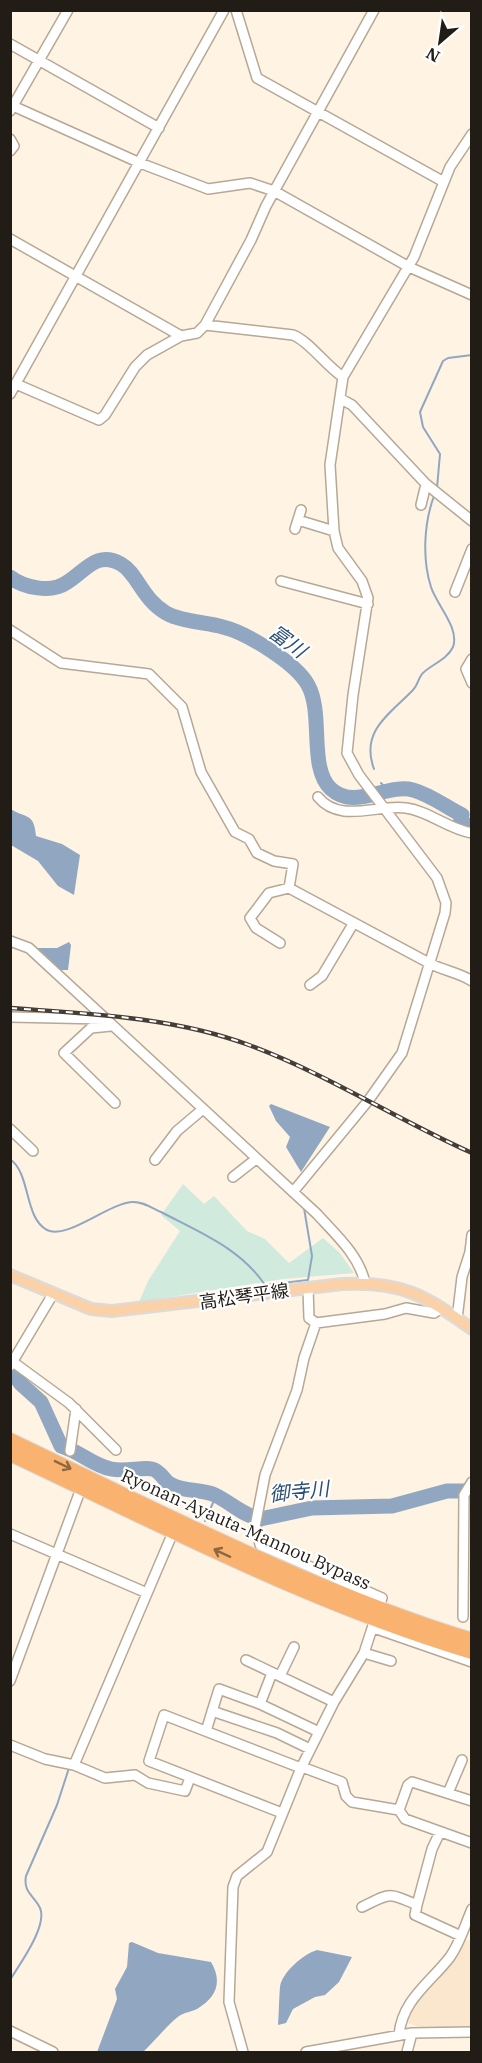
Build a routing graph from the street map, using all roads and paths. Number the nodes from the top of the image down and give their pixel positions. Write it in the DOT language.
graph roads {
  1 [pos="68,10"];
  2 [pos="224,10"];
  3 [pos="236,10"];
  4 [pos="374,10"];
  5 [pos="10,44"];
  6 [pos="39,61"];
  7 [pos="12,109"];
  8 [pos="317,112"];
  9 [pos="159,128"];
  10 [pos="471,134"];
  11 [pos="10,139"];
  12 [pos="10,151"];
  13 [pos="140,163"];
  14 [pos="444,182"];
  15 [pos="274,190"];
  16 [pos="10,239"];
  17 [pos="409,267"];
  18 [pos="76,276"];
  19 [pos="471,295"];
  20 [pos="205,325"];
  21 [pos="181,336"];
  22 [pos="343,377"];
  23 [pos="16,384"];
  24 [pos="10,394"];
  25 [pos="341,399"];
  26 [pos="432,489"];
  27 [pos="421,505"];
  28 [pos="298,520"];
  29 [pos="471,521"];
  30 [pos="334,531"];
  31 [pos="471,549"];
  32 [pos="280,581"];
  33 [pos="454,592"];
  34 [pos="368,604"];
  35 [pos="10,630"];
  36 [pos="471,660"];
  37 [pos="471,683"];
  38 [pos="318,797"];
  39 [pos="384,807"];
  40 [pos="471,833"];
  41 [pos="289,888"];
  42 [pos="353,924"];
  43 [pos="10,941"];
  44 [pos="280,943"];
  45 [pos="429,963"];
  46 [pos="471,981"];
  47 [pos="310,984"];
  48 [pos="10,1017"];
  49 [pos="107,1022"];
  50 [pos="115,1103"];
  51 [pos="203,1109"];
  52 [pos="10,1129"];
  53 [pos="33,1151"];
  54 [pos="256,1158"];
  55 [pos="154,1160"];
  56 [pos="233,1177"];
  57 [pos="293,1192"];
  58 [pos="471,1235"];
  59 [pos="10,1275"];
  60 [pos="365,1283"];
  61 [pos="308,1288"];
  62 [pos="53,1294"];
  63 [pos="441,1308"];
  64 [pos="457,1319"];
  65 [pos="316,1323"];
  66 [pos="471,1329"];
  67 [pos="12,1364"];
  68 [pos="76,1409"];
  69 [pos="10,1440"];
  70 [pos="70,1448"];
  71 [pos="116,1450"];
  72 [pos="10,1454"];
  73 [pos="84,1482"];
  74 [pos="468,1488"];
  75 [pos="255,1521"];
  76 [pos="174,1530"];
  77 [pos="10,1534"];
  78 [pos="56,1554"];
  79 [pos="252,1555"];
  80 [pos="145,1592"];
  81 [pos="464,1618"];
  82 [pos="376,1619"];
  83 [pos="471,1640"];
  84 [pos="294,1647"];
  85 [pos="471,1652"];
  86 [pos="364,1653"];
  87 [pos="246,1660"];
  88 [pos="391,1661"];
  89 [pos="471,1662"];
  90 [pos="276,1674"];
  91 [pos="10,1681"];
  92 [pos="334,1702"];
  93 [pos="260,1704"];
  94 [pos="212,1711"];
  95 [pos="206,1731"];
  96 [pos="319,1732"];
  97 [pos="10,1744"];
  98 [pos="310,1749"];
  99 [pos="462,1760"];
  100 [pos="74,1765"];
  101 [pos="301,1767"];
  102 [pos="190,1778"];
  103 [pos="448,1793"];
  104 [pos="471,1801"];
  105 [pos="399,1810"];
  106 [pos="282,1813"];
  107 [pos="440,1832"];
  108 [pos="471,1843"];
  109 [pos="417,1905"];
  110 [pos="362,1907"];
  111 [pos="471,1909"];
  112 [pos="461,1936"];
  113 [pos="10,2031"];
  114 [pos="471,2032"];
  115 [pos="412,2033"];
  116 [pos="399,2035"];
  117 [pos="342,2049"];
  118 [pos="53,2052"];
  119 [pos="243,2052"];
  120 [pos="306,2052"];
  121 [pos="407,2052"];
  1 -- 6 [label="street"];
  2 -- 9 [label="street"];
  3 -- 8 [label="street"];
  4 -- 8 [label="street"];
  5 -- 6 [label="street"];
  6 -- 7 [label="street"];
  6 -- 9 [label="street"];
  7 -- 13 [label="street"];
  8 -- 14 [label="street"];
  8 -- 15 [label="street"];
  9 -- 13 [label="street"];
  10 -- 14 [label="street"];
  11 -- 12 [label="street"];
  13 -- 15 [label="street"];
  13 -- 18 [label="street"];
  14 -- 17 [label="street"];
  15 -- 17 [label="street"];
  15 -- 20 [label="street"];
  16 -- 18 [label="street"];
  17 -- 19 [label="street"];
  17 -- 22 [label="street"];
  18 -- 21 [label="street"];
  18 -- 23 [label="street"];
  20 -- 21 [label="street"];
  20 -- 22 [label="street"];
  21 -- 23 [label="street"];
  22 -- 25 [label="street"];
  23 -- 24 [label="street"];
  25 -- 26 [label="street"];
  25 -- 30 [label="street"];
  26 -- 27 [label="street"];
  26 -- 29 [label="street"];
  28 -- 30 [label="street"];
  30 -- 34 [label="street"];
  31 -- 33 [label="street"];
  32 -- 34 [label="street"];
  34 -- 39 [label="street"];
  35 -- 41 [label="street"];
  36 -- 37 [label="street"];
  38 -- 39 [label="street"];
  39 -- 40 [label="street"];
  39 -- 45 [label="street"];
  41 -- 42 [label="street"];
  41 -- 44 [label="street"];
  42 -- 45 [label="street"];
  42 -- 47 [label="street"];
  43 -- 49 [label="street"];
  45 -- 46 [label="street"];
  45 -- 57 [label="street"];
  48 -- 49 [label="street"];
  49 -- 50 [label="street"];
  49 -- 51 [label="street"];
  51 -- 54 [label="street"];
  51 -- 55 [label="street"];
  52 -- 53 [label="street"];
  54 -- 56 [label="street"];
  54 -- 57 [label="street"];
  57 -- 60 [label="street"];
  58 -- 64 [label="street"];
  59 -- 62 [label="main road, 高松琴平線"];
  60 -- 61 [label="main road, 高松琴平線"];
  60 -- 63 [label="main road, 高松琴平線"];
  61 -- 62 [label="main road, 高松琴平線"];
  61 -- 65 [label="street"];
  62 -- 67 [label="street"];
  63 -- 64 [label="main road, 高松琴平線"];
  63 -- 65 [label="street"];
  64 -- 66 [label="main road, 高松琴平線"];
  65 -- 75 [label="street"];
  67 -- 68 [label="street"];
  68 -- 70 [label="street"];
  68 -- 71 [label="street"];
  69 -- 73 [label="highway, Ryonan-Ayauta-Mannou Bypass, one-way"];
  72 -- 73 [label="highway, Ryonan-Ayauta-Mannou Bypass"];
  73 -- 76 [label="highway, Ryonan-Ayauta-Mannou Bypass"];
  73 -- 78 [label="street"];
  73 -- 79 [label="highway, Ryonan-Ayauta-Mannou Bypass"];
  74 -- 81 [label="street"];
  75 -- 79 [label="street"];
  75 -- 82 [label="street"];
  76 -- 80 [label="street"];
  82 -- 76 [label="highway, Ryonan-Ayauta-Mannou Bypass, one-way"];
  77 -- 78 [label="street"];
  78 -- 80 [label="street"];
  78 -- 91 [label="street"];
  79 -- 82 [label="highway, Ryonan-Ayauta-Mannou Bypass"];
  80 -- 100 [label="street"];
  82 -- 83 [label="highway, Ryonan-Ayauta-Mannou Bypass"];
  82 -- 85 [label="highway, Ryonan-Ayauta-Mannou Bypass"];
  82 -- 86 [label="street"];
  82 -- 89 [label="street"];
  84 -- 90 [label="street"];
  86 -- 88 [label="street"];
  86 -- 92 [label="street"];
  87 -- 90 [label="street"];
  90 -- 92 [label="street"];
  90 -- 93 [label="street"];
  92 -- 96 [label="street"];
  93 -- 94 [label="street"];
  93 -- 96 [label="street"];
  94 -- 95 [label="street"];
  94 -- 98 [label="street"];
  95 -- 101 [label="street"];
  95 -- 102 [label="street"];
  96 -- 98 [label="street"];
  97 -- 100 [label="street"];
  98 -- 101 [label="street"];
  99 -- 103 [label="street"];
  100 -- 102 [label="street"];
  101 -- 105 [label="street"];
  101 -- 106 [label="street"];
  102 -- 106 [label="street"];
  103 -- 104 [label="street"];
  103 -- 105 [label="street"];
  105 -- 107 [label="street"];
  106 -- 119 [label="street"];
  107 -- 108 [label="street"];
  107 -- 109 [label="street"];
  109 -- 110 [label="street"];
  109 -- 112 [label="street"];
  111 -- 112 [label="street"];
  112 -- 116 [label="street"];
  113 -- 118 [label="street"];
  114 -- 115 [label="street"];
  115 -- 116 [label="street"];
  115 -- 121 [label="street"];
  116 -- 117 [label="street"];
  117 -- 120 [label="street"];
}
